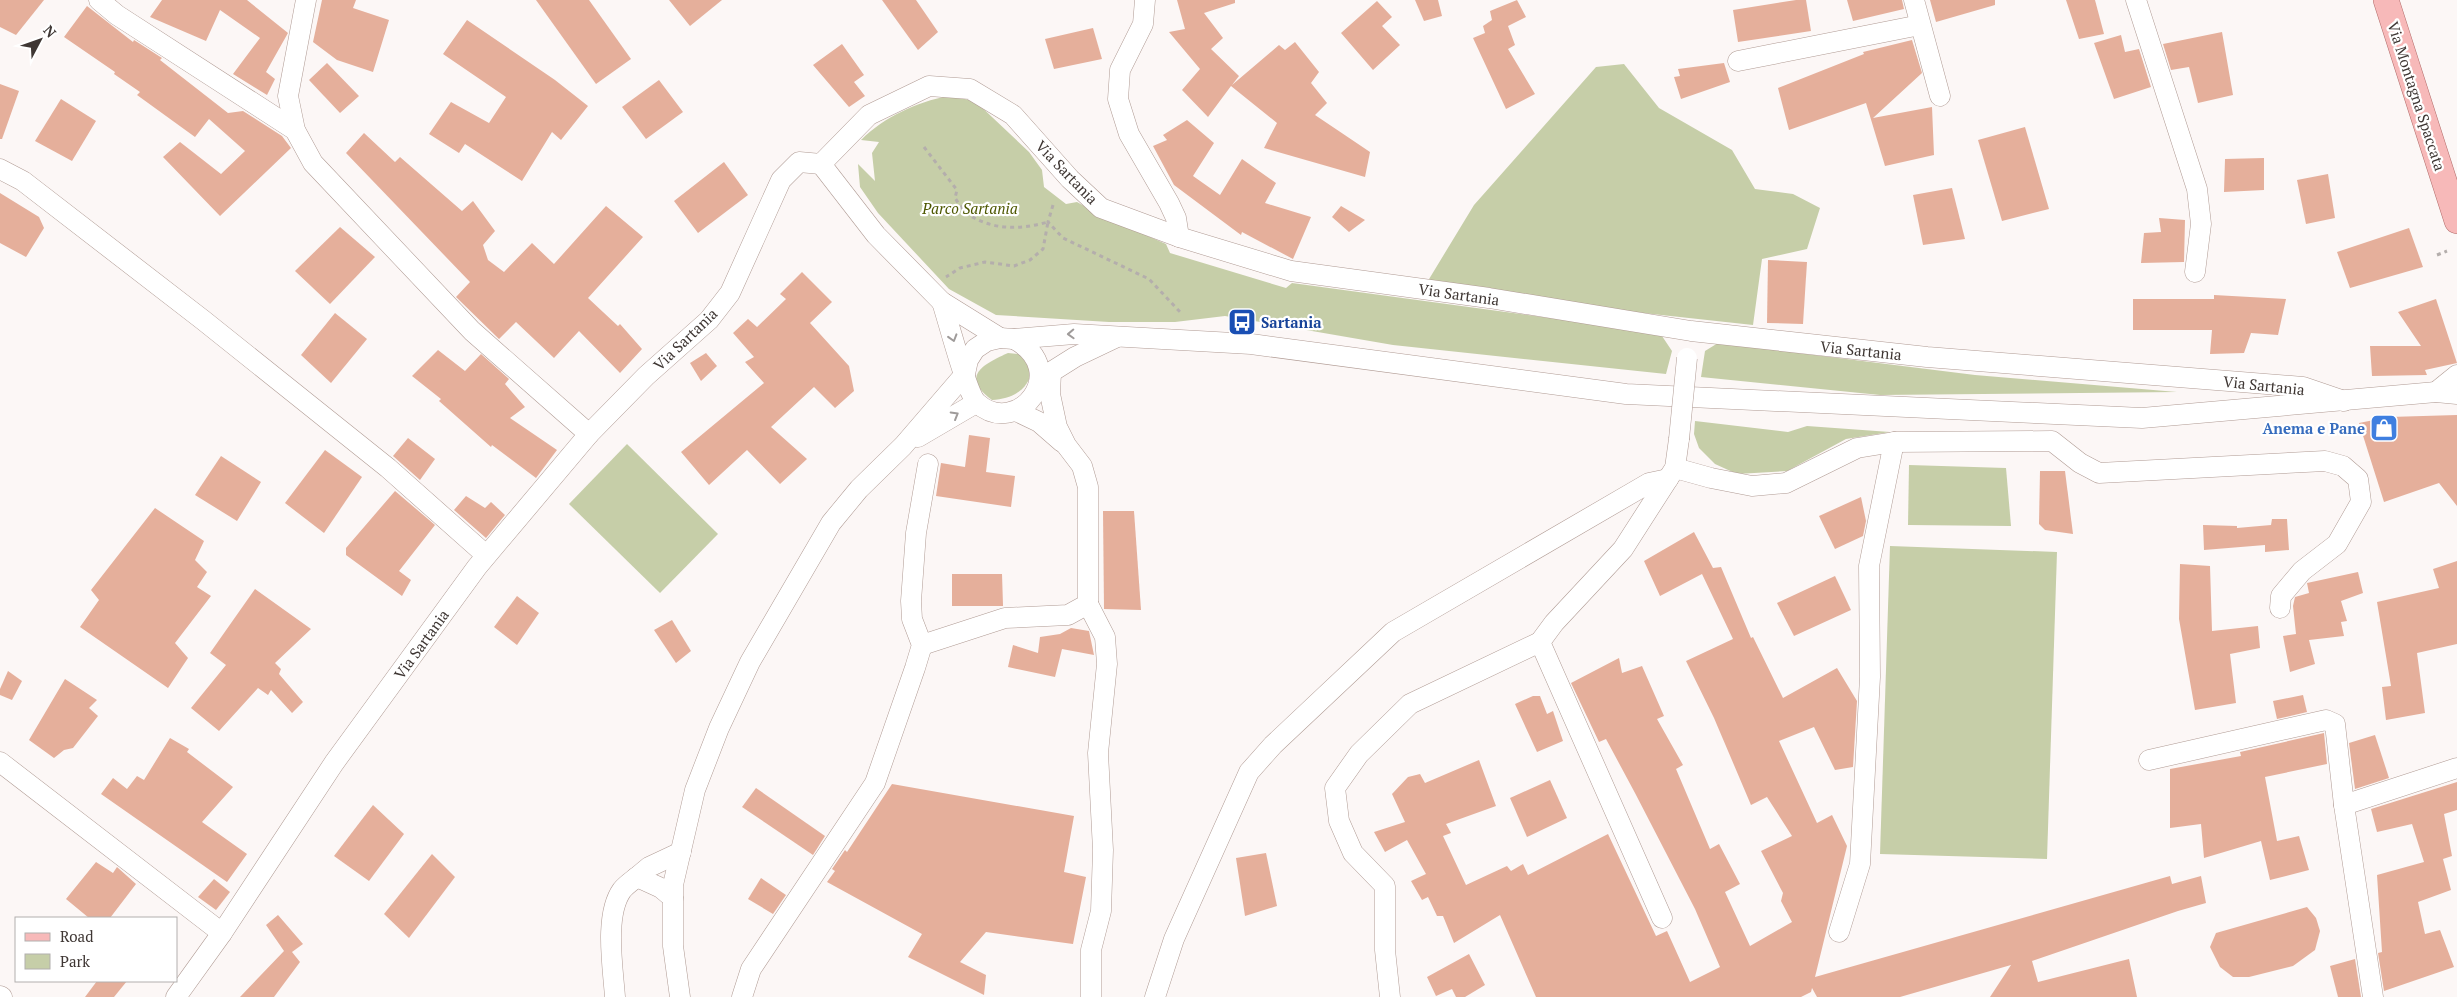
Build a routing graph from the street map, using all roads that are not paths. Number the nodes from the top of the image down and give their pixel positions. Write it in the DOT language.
graph roads {
  1 [pos="99,0"];
  2 [pos="306,0"];
  3 [pos="1145,0"];
  4 [pos="1914,0"];
  5 [pos="2136,0"];
  6 [pos="2386,0"];
  7 [pos="1920,25"];
  8 [pos="1738,60"];
  9 [pos="1940,96"];
  10 [pos="295,130"];
  11 [pos="821,164"];
  12 [pos="0,169"];
  13 [pos="2457,221"];
  14 [pos="1179,237"];
  15 [pos="2195,272"];
  16 [pos="942,302"];
  17 [pos="1691,331"];
  18 [pos="1120,336"];
  19 [pos="1007,339"];
  20 [pos="964,374"];
  21 [pos="2457,375"];
  22 [pos="1046,376"];
  23 [pos="2436,392"];
  24 [pos="2457,394"];
  25 [pos="2344,401"];
  26 [pos="976,403"];
  27 [pos="1016,411"];
  28 [pos="589,434"];
  29 [pos="1894,442"];
  30 [pos="1066,445"];
  31 [pos="903,446"];
  32 [pos="928,464"];
  33 [pos="1672,474"];
  34 [pos="486,555"];
  35 [pos="1088,604"];
  36 [pos="2280,608"];
  37 [pos="1540,642"];
  38 [pos="922,645"];
  39 [pos="2149,760"];
  40 [pos="0,762"];
  41 [pos="2457,768"];
  42 [pos="2344,805"];
  43 [pos="681,852"];
  44 [pos="637,877"];
  45 [pos="673,898"];
  46 [pos="1662,918"];
  47 [pos="1839,932"];
  48 [pos="222,933"];
  49 [pos="176,997"];
  50 [pos="615,997"];
  51 [pos="680,997"];
  52 [pos="742,997"];
  53 [pos="1091,997"];
  54 [pos="1155,997"];
  55 [pos="1390,997"];
  56 [pos="2373,997"];
  1 -- 10 [label="street"];
  2 -- 10 [label="street"];
  3 -- 14 [label="street"];
  4 -- 7 [label="street"];
  5 -- 15 [label="street"];
  6 -- 13 [label="main road, Via Montagna Spaccata"];
  7 -- 8 [label="street"];
  7 -- 9 [label="street"];
  10 -- 28 [label="street"];
  11 -- 14 [label="street, Via Sartania"];
  11 -- 16 [label="street"];
  11 -- 28 [label="street, Via Sartania"];
  12 -- 34 [label="street"];
  14 -- 17 [label="street, Via Sartania"];
  16 -- 19 [label="street"];
  16 -- 20 [label="street, one-way"];
  17 -- 25 [label="street, Via Sartania"];
  17 -- 33 [label="street, bridge"];
  18 -- 19 [label="street, one-way"];
  18 -- 22 [label="street"];
  18 -- 25 [label="street"];
  19 -- 20 [label="street"];
  19 -- 22 [label="street"];
  20 -- 26 [label="street"];
  20 -- 31 [label="street"];
  21 -- 23 [label="street"];
  22 -- 27 [label="street"];
  22 -- 30 [label="street"];
  23 -- 24 [label="street, Via Sartania"];
  23 -- 25 [label="street, Via Sartania"];
  26 -- 27 [label="street"];
  31 -- 26 [label="street, one-way"];
  27 -- 30 [label="street"];
  28 -- 34 [label="street, Via Sartania"];
  29 -- 33 [label="street"];
  29 -- 36 [label="street"];
  29 -- 47 [label="street"];
  30 -- 35 [label="street"];
  31 -- 43 [label="street"];
  32 -- 38 [label="street"];
  33 -- 37 [label="street"];
  33 -- 54 [label="street"];
  34 -- 48 [label="street, Via Sartania"];
  35 -- 38 [label="street"];
  35 -- 53 [label="street"];
  37 -- 46 [label="street"];
  37 -- 55 [label="street"];
  38 -- 52 [label="street"];
  39 -- 42 [label="street"];
  40 -- 48 [label="street"];
  41 -- 42 [label="street"];
  42 -- 56 [label="street"];
  43 -- 44 [label="street"];
  43 -- 45 [label="street"];
  44 -- 45 [label="street"];
  44 -- 50 [label="street"];
  45 -- 51 [label="street"];
  48 -- 49 [label="street, Via Sartania"];
}
